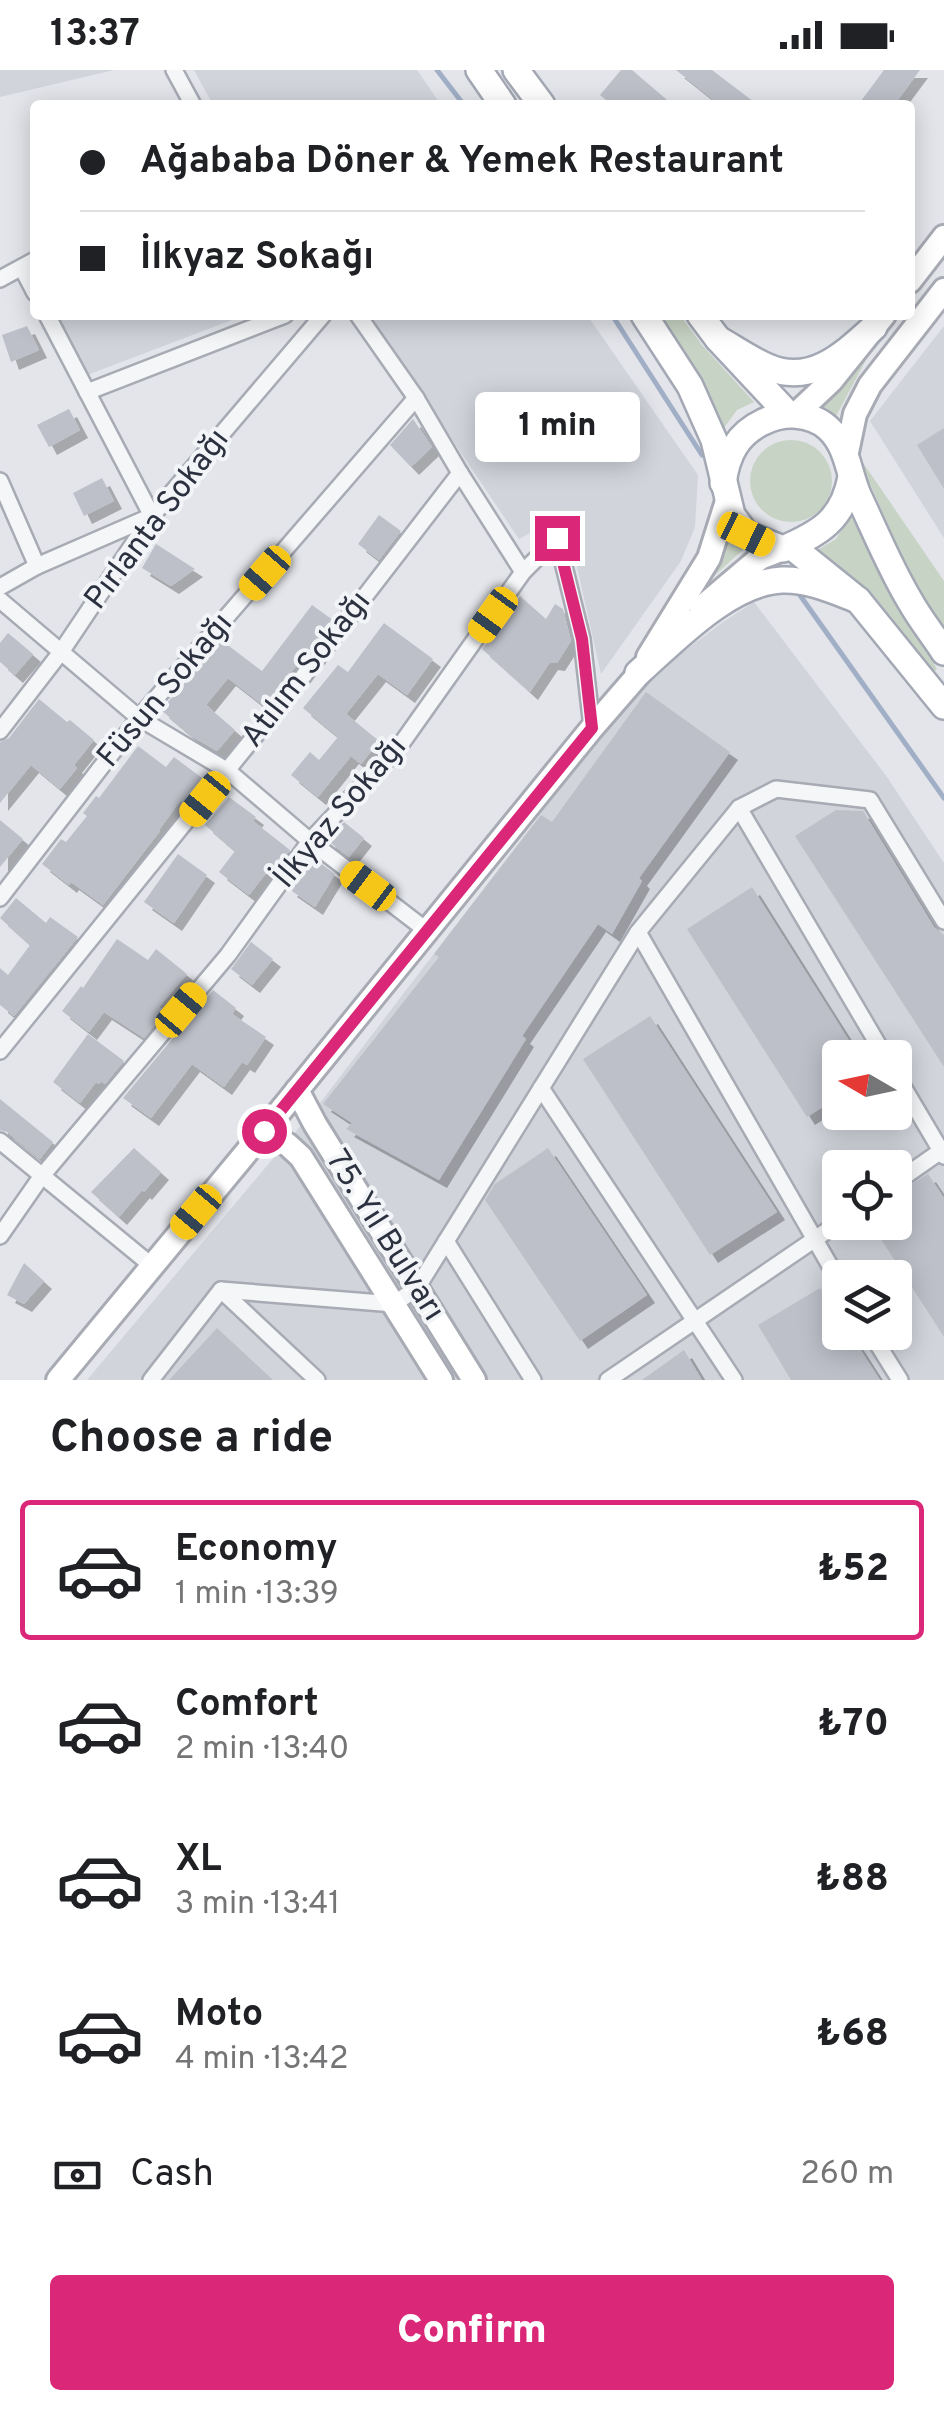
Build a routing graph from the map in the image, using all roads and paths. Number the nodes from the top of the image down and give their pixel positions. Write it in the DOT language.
graph roads {
  1 [pos="174,70"];
  2 [pos="479,70"];
  3 [pos="516,70"];
  4 [pos="190,100"];
  5 [pos="500,100"];
  6 [pos="538,100"];
  7 [pos="944,237"];
  8 [pos="29,264"];
  9 [pos="915,275"];
  10 [pos="0,278"];
  11 [pos="944,290"];
  12 [pos="49,320"];
  13 [pos="273,320"];
  14 [pos="319,320"];
  15 [pos="361,320"];
  16 [pos="647,320"];
  17 [pos="704,320"];
  18 [pos="879,321"];
  19 [pos="718,339"];
  20 [pos="87,392"];
  21 [pos="416,398"];
  22 [pos="792,415"];
  23 [pos="849,467"];
  24 [pos="460,473"];
  25 [pos="0,481"];
  26 [pos="725,492"];
  27 [pos="152,516"];
  28 [pos="787,548"];
  29 [pos="37,566"];
  30 [pos="524,572"];
  31 [pos="0,587"];
  32 [pos="0,600"];
  33 [pos="858,600"];
  34 [pos="60,652"];
  35 [pos="944,652"];
  36 [pos="638,673"];
  37 [pos="944,706"];
  38 [pos="139,718"];
  39 [pos="592,728"];
  40 [pos="0,730"];
  41 [pos="228,771"];
  42 [pos="739,808"];
  43 [pos="310,841"];
  44 [pos="0,898"];
  45 [pos="944,922"];
  46 [pos="426,930"];
  47 [pos="638,932"];
  48 [pos="875,1040"];
  49 [pos="0,1050"];
  50 [pos="541,1088"];
  51 [pos="296,1090"];
  52 [pos="912,1102"];
  53 [pos="264,1131"];
  54 [pos="0,1141"];
  55 [pos="943,1154"];
  56 [pos="912,1173"];
  57 [pos="41,1176"];
  58 [pos="822,1234"];
  59 [pos="0,1236"];
  60 [pos="813,1240"];
  61 [pos="446,1241"];
  62 [pos="825,1260"];
  63 [pos="151,1265"];
  64 [pos="417,1288"];
  65 [pos="221,1290"];
  66 [pos="394,1304"];
  67 [pos="694,1320"];
  68 [pos="881,1350"];
  69 [pos="58,1380"];
  70 [pos="151,1380"];
  71 [pos="316,1380"];
  72 [pos="441,1380"];
  73 [pos="474,1380"];
  74 [pos="532,1380"];
  75 [pos="608,1380"];
  76 [pos="734,1380"];
  77 [pos="900,1380"];
  1 -- 4 [label="street"];
  2 -- 5 [label="main road"];
  3 -- 6 [label="main road"];
  7 -- 9 [label="main road"];
  8 -- 10 [label="street"];
  11 -- 23 [label="main road"];
  12 -- 20 [label="street"];
  13 -- 20 [label="street"];
  14 -- 27 [label="street, Pırlanta Sokağı"];
  15 -- 21 [label="street"];
  16 -- 26 [label="main road"];
  17 -- 19 [label="main road"];
  18 -- 19 [label="main road"];
  18 -- 22 [label="main road"];
  19 -- 22 [label="main road"];
  20 -- 27 [label="street"];
  21 -- 24 [label="street"];
  21 -- 38 [label="street, Füsun Sokağı"];
  22 -- 23 [label="main road"];
  22 -- 26 [label="main road"];
  23 -- 28 [label="main road"];
  23 -- 35 [label="main road"];
  24 -- 30 [label="street"];
  24 -- 41 [label="street, Atılım Sokağı"];
  25 -- 29 [label="street"];
  26 -- 28 [label="main road"];
  26 -- 36 [label="main road"];
  27 -- 29 [label="street"];
  27 -- 34 [label="street, Pırlanta Sokağı"];
  28 -- 33 [label="main road"];
  28 -- 36 [label="main road"];
  29 -- 31 [label="street"];
  30 -- 39 [label="street, İlkyaz Sokağı"];
  30 -- 43 [label="street, İlkyaz Sokağı"];
  32 -- 34 [label="street"];
  33 -- 36 [label="main road"];
  33 -- 37 [label="main road"];
  34 -- 38 [label="street"];
  34 -- 40 [label="street, Pırlanta Sokağı"];
  36 -- 39 [label="main road"];
  38 -- 41 [label="street"];
  38 -- 44 [label="street, Füsun Sokağı"];
  39 -- 46 [label="main road"];
  41 -- 43 [label="street"];
  41 -- 49 [label="street, Atılım Sokağı"];
  42 -- 45 [label="street"];
  42 -- 47 [label="street"];
  42 -- 48 [label="street"];
  43 -- 46 [label="street"];
  43 -- 57 [label="street, İlkyaz Sokağı"];
  46 -- 51 [label="main road"];
  47 -- 50 [label="street"];
  47 -- 60 [label="street"];
  50 -- 61 [label="street"];
  50 -- 67 [label="street"];
  51 -- 53 [label="main road"];
  51 -- 64 [label="main road, 75. Yıl Bulvarı"];
  52 -- 55 [label="street"];
  53 -- 63 [label="main road"];
  53 -- 66 [label="main road, 75. Yıl Bulvarı"];
  54 -- 57 [label="street"];
  55 -- 56 [label="street"];
  57 -- 59 [label="street, İlkyaz Sokağı"];
  57 -- 63 [label="street"];
  58 -- 60 [label="street"];
  60 -- 62 [label="street"];
  60 -- 67 [label="street"];
  61 -- 64 [label="street"];
  61 -- 74 [label="street"];
  63 -- 69 [label="main road"];
  64 -- 66 [label="street"];
  64 -- 73 [label="main road, 75. Yıl Bulvarı"];
  65 -- 66 [label="street"];
  65 -- 70 [label="street"];
  65 -- 71 [label="street"];
  66 -- 72 [label="main road, 75. Yıl Bulvarı"];
  67 -- 75 [label="street"];
  67 -- 76 [label="street"];
  68 -- 77 [label="street"];
}
